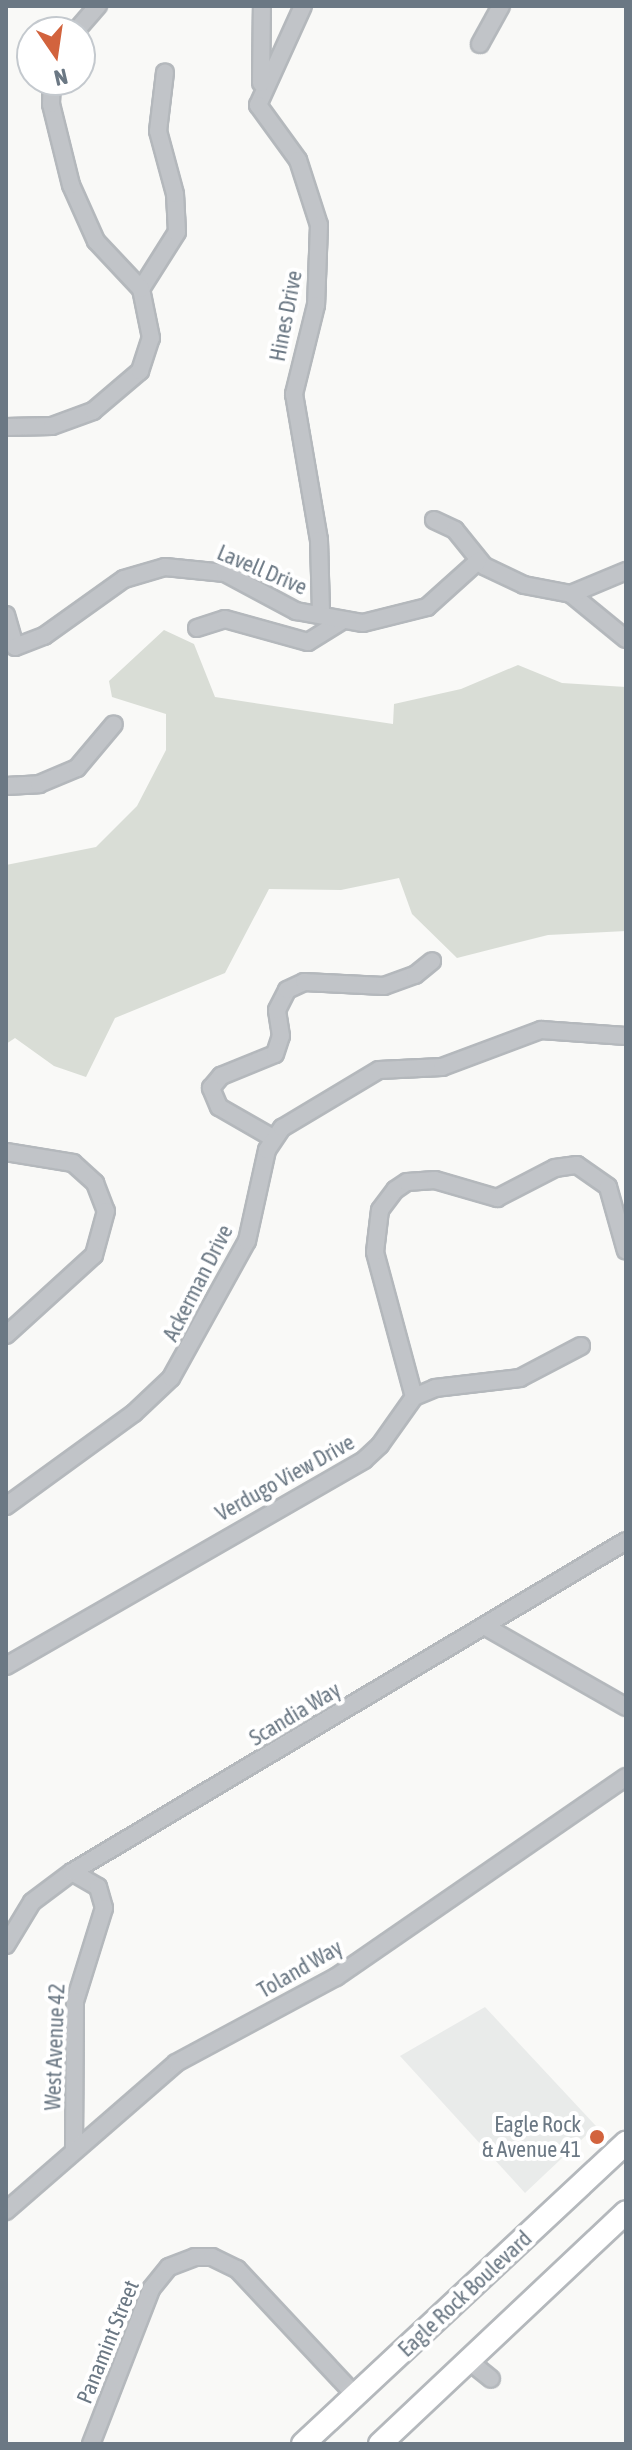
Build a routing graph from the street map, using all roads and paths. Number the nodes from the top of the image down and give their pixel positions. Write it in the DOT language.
graph roads {
  1 [pos="262,6"];
  2 [pos="303,6"];
  3 [pos="501,6"];
  4 [pos="480,44"];
  5 [pos="165,72"];
  6 [pos="54,96"];
  7 [pos="259,97"];
  8 [pos="141,289"];
  9 [pos="6,427"];
  10 [pos="434,520"];
  11 [pos="478,561"];
  12 [pos="624,568"];
  13 [pos="571,594"];
  14 [pos="321,613"];
  15 [pos="6,615"];
  16 [pos="340,622"];
  17 [pos="197,628"];
  18 [pos="626,639"];
  19 [pos="11,645"];
  20 [pos="114,724"];
  21 [pos="6,786"];
  22 [pos="432,961"];
  23 [pos="626,1036"];
  24 [pos="273,1138"];
  25 [pos="6,1152"];
  26 [pos="626,1251"];
  27 [pos="6,1335"];
  28 [pos="581,1346"];
  29 [pos="414,1397"];
  30 [pos="6,1506"];
  31 [pos="626,1541"];
  32 [pos="486,1627"];
  33 [pos="6,1666"];
  34 [pos="626,1707"];
  35 [pos="626,1777"];
  36 [pos="72,1872"];
  37 [pos="6,1945"];
  38 [pos="626,2143"];
  39 [pos="74,2149"];
  40 [pos="6,2211"];
  41 [pos="626,2212"];
  42 [pos="401,2353"];
  43 [pos="469,2361"];
  44 [pos="491,2379"];
  45 [pos="356,2396"];
  46 [pos="91,2444"];
  47 [pos="303,2444"];
  48 [pos="326,2444"];
  49 [pos="380,2444"];
  1 -- 7 [label="street"];
  2 -- 7 [label="street"];
  3 -- 4 [label="street"];
  5 -- 8 [label="street"];
  6 -- 8 [label="street"];
  7 -- 14 [label="street, Hines Drive"];
  8 -- 9 [label="street"];
  10 -- 11 [label="street"];
  11 -- 13 [label="street"];
  11 -- 16 [label="street, Lavell Drive"];
  12 -- 13 [label="street"];
  13 -- 18 [label="street"];
  14 -- 16 [label="street, Lavell Drive"];
  14 -- 19 [label="street, Lavell Drive"];
  15 -- 19 [label="street"];
  16 -- 17 [label="street"];
  20 -- 21 [label="street"];
  22 -- 24 [label="street"];
  23 -- 24 [label="street"];
  24 -- 30 [label="street, Ackerman Drive"];
  25 -- 27 [label="street"];
  26 -- 29 [label="street"];
  28 -- 29 [label="street"];
  29 -- 33 [label="street, Verdugo View Drive"];
  31 -- 32 [label="street, Scandia Way"];
  32 -- 34 [label="street"];
  32 -- 36 [label="street, Scandia Way"];
  35 -- 39 [label="street, Toland Way"];
  36 -- 37 [label="street, Scandia Way"];
  36 -- 39 [label="street, West Avenue 42"];
  38 -- 42 [label="main road, Eagle Rock Boulevard"];
  39 -- 40 [label="street, Toland Way"];
  41 -- 43 [label="main road"];
  42 -- 45 [label="main road, Eagle Rock Boulevard"];
  42 -- 48 [label="main road"];
  43 -- 44 [label="street"];
  43 -- 49 [label="main road"];
  45 -- 46 [label="street, Panamint Street"];
  45 -- 47 [label="main road, Eagle Rock Boulevard"];
}
